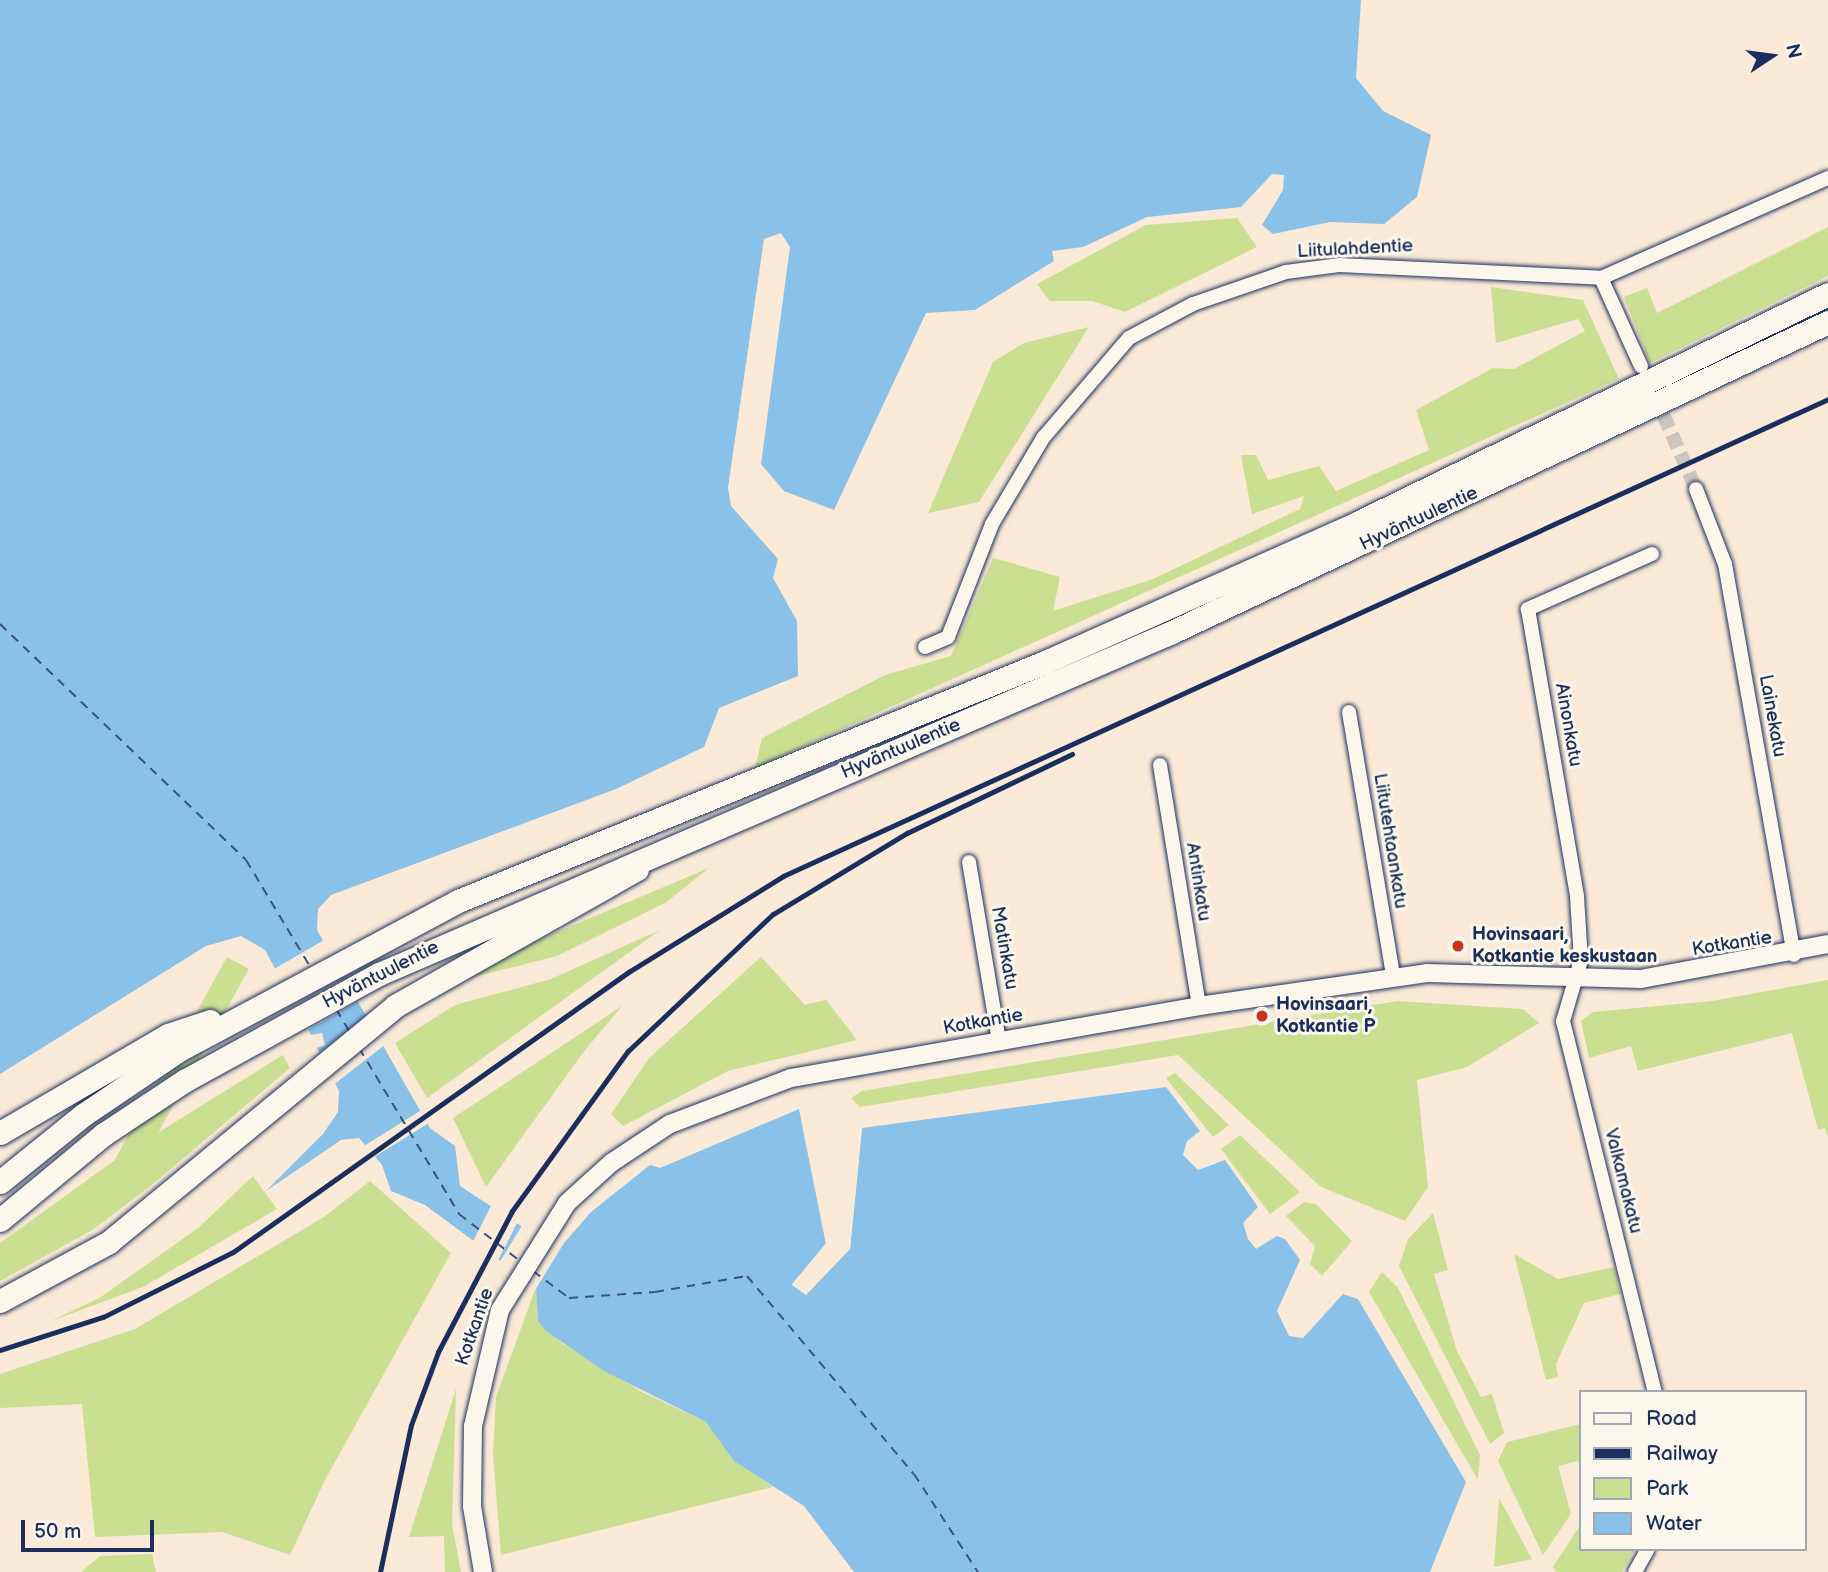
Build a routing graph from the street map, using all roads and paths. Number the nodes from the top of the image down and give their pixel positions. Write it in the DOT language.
graph roads {
  1 [pos="1828,178"];
  2 [pos="1601,278"];
  3 [pos="1828,294"];
  4 [pos="1828,323"];
  5 [pos="1641,366"];
  6 [pos="1696,489"];
  7 [pos="1652,554"];
  8 [pos="925,647"];
  9 [pos="1349,712"];
  10 [pos="1160,765"];
  11 [pos="677,842"];
  12 [pos="970,862"];
  13 [pos="1828,944"];
  14 [pos="1794,955"];
  15 [pos="1393,976"];
  16 [pos="1575,981"];
  17 [pos="261,1004"];
  18 [pos="1199,1006"];
  19 [pos="999,1041"];
  20 [pos="0,1133"];
  21 [pos="0,1182"];
  22 [pos="0,1220"];
  23 [pos="0,1301"];
  24 [pos="1655,1390"];
  25 [pos="1647,1551"];
  26 [pos="483,1572"];
  27 [pos="1635,1572"];
  1 -- 2 [label="street, Liitulahdentie"];
  2 -- 5 [label="street"];
  2 -- 8 [label="street, Liitulahdentie"];
  3 -- 17 [label="highway, Hyväntuulentie"];
  4 -- 11 [label="highway, Hyväntuulentie"];
  6 -- 14 [label="street, Lainekatu"];
  7 -- 16 [label="street, Ainonkatu"];
  9 -- 15 [label="street, Liitutehtaankatu"];
  10 -- 18 [label="street, Antinkatu"];
  11 -- 22 [label="highway, Hyväntuulentie"];
  11 -- 23 [label="highway"];
  12 -- 19 [label="street, Matinkatu"];
  13 -- 14 [label="street, Kotkantie"];
  14 -- 16 [label="street, Kotkantie"];
  15 -- 16 [label="street, Kotkantie"];
  15 -- 18 [label="street, Kotkantie"];
  16 -- 24 [label="street, Valkamakatu"];
  17 -- 20 [label="highway"];
  17 -- 21 [label="highway, Hyväntuulentie"];
  18 -- 19 [label="street, Kotkantie"];
  19 -- 26 [label="street, Kotkantie"];
  25 -- 27 [label="street"];
}
